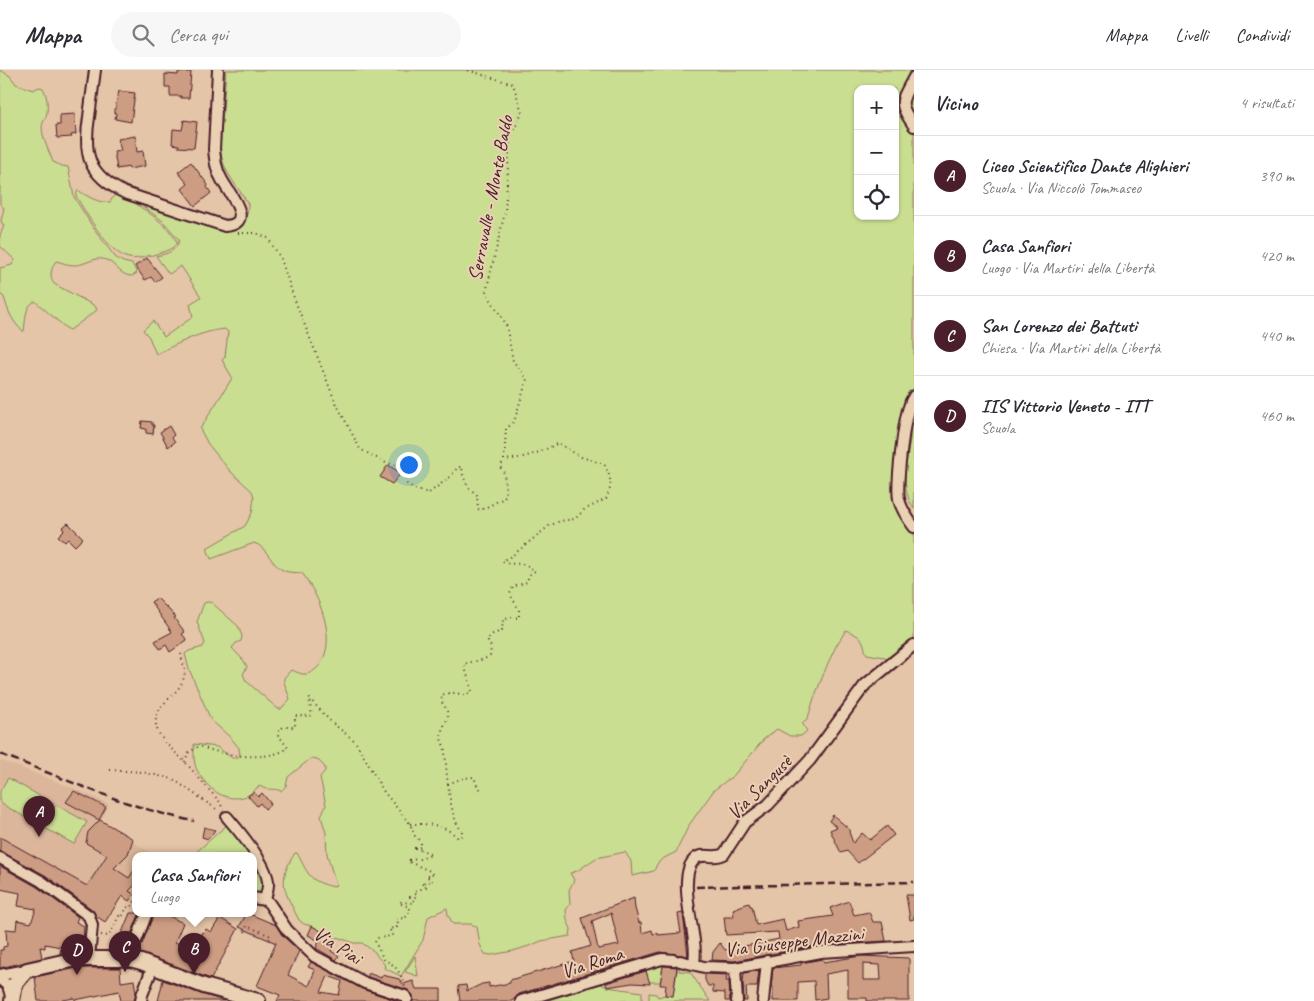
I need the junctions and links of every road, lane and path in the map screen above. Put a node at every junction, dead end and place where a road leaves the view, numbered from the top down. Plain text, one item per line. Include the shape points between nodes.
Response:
1 (95, 70) edge
2 (218, 70) edge
3 (467, 70) edge
4 (914, 77) edge
5 (914, 126) edge
6 (229, 226) junction
7 (914, 396) edge
8 (504, 460) junction
9 (914, 527) edge
10 (914, 645) edge
11 (181, 654) dead end
12 (185, 762) junction
13 (110, 770) dead end
14 (448, 784) junction
15 (482, 791) dead end
16 (227, 817) junction
17 (410, 824) junction
18 (253, 852) edge
19 (0, 858) edge
20 (257, 858) edge
21 (257, 899) edge
22 (264, 900) junction
23 (132, 905) edge
24 (145, 917) edge
25 (245, 932) dead end
26 (91, 933) junction
27 (136, 941) tunnel mouth
28 (268, 942) dead end
29 (914, 946) edge
30 (89, 958) junction
31 (767, 962) junction
32 (694, 964) junction
33 (153, 966) junction
34 (735, 968) junction
35 (26, 970) junction
36 (0, 975) edge
37 (0, 979) edge
38 (142, 998) edge
39 (406, 998) joint
40 (12, 1000) edge
41 (258, 1001) edge
42 (522, 1001) edge
43 (528, 1001) edge
44 (737, 1001) edge
45 (763, 1001) edge

1 - 6 street via 86,147 97,174 125,193
2 - 6 street via 214,149 222,180 240,214 238,220
3 - 8 path, Serravalle - Monte Baldo via 513,84 522,112 510,139 505,212 486,292 506,324 513,361 527,378 514,422 506,429
4 - 5 street via 901,103
6 - 8 path via 233,232 256,233 268,238 281,259 335,401 360,449 386,463 402,466 407,484 429,493 462,467 462,475 477,495 478,509 481,510 506,495 504,473 500,467
7 - 9 street via 908,408 904,433 899,500
8 - 14 path via 524,458 558,443 581,457 604,464 612,483 606,499 584,510 575,519 549,526 513,556 502,561 528,565 536,571 526,582 513,588 510,594 519,610 519,618 503,620 502,631 487,640 491,647 490,656 464,664 472,691 462,696 453,692 442,695 441,701 448,712 441,736
10 - 32 street, Via Sangusè via 865,685 810,760 772,800 745,822 724,854 700,856 692,862 687,891 695,944
11 - 12 path via 184,677 157,714 157,728 164,742
12 - 16 path via 220,802
12 - 17 path via 188,753 199,746 231,755 279,754 288,748 277,733 283,727 295,727 295,716 312,716 309,698 331,722 355,740 384,792
13 - 16 path via 142,772 173,779
14 - 15 path via 474,777
14 - 17 path via 463,834 457,837 440,826
16 - 18 street
17 - 39 path via 421,842 421,847 415,848 431,855 408,860 430,871 431,876 426,876 433,881 421,882 426,887 414,892 416,897 410,897 413,903 400,902 411,911 405,918 396,919 397,927 389,929 392,936 377,938 375,942 384,960 393,964 402,976
19 - 26 street via 41,881 84,912 91,920
20 - 22 street via 268,884
21 - 22 street
22 - 39 street, Via Piai via 287,930 314,956 372,986
23 - 26 path via 127,906 122,917 119,916 109,936
24 - 27 street
25 - 28 path via 247,926 271,936
26 - 30 street
29 - 31 street, Via Giuseppe Mazzini via 821,952
30 - 33 street via 128,958
30 - 35 street
31 - 34 street, Via Giuseppe Mazzini
31 - 45 street
32 - 34 street, Via Giuseppe Mazzini
32 - 43 street, Via Roma via 662,959
33 - 38 street
33 - 41 street via 204,986
34 - 44 street
35 - 36 street
35 - 40 street via 15,984
37 - 40 street via 8,986
42 - 43 street, Via Roma

